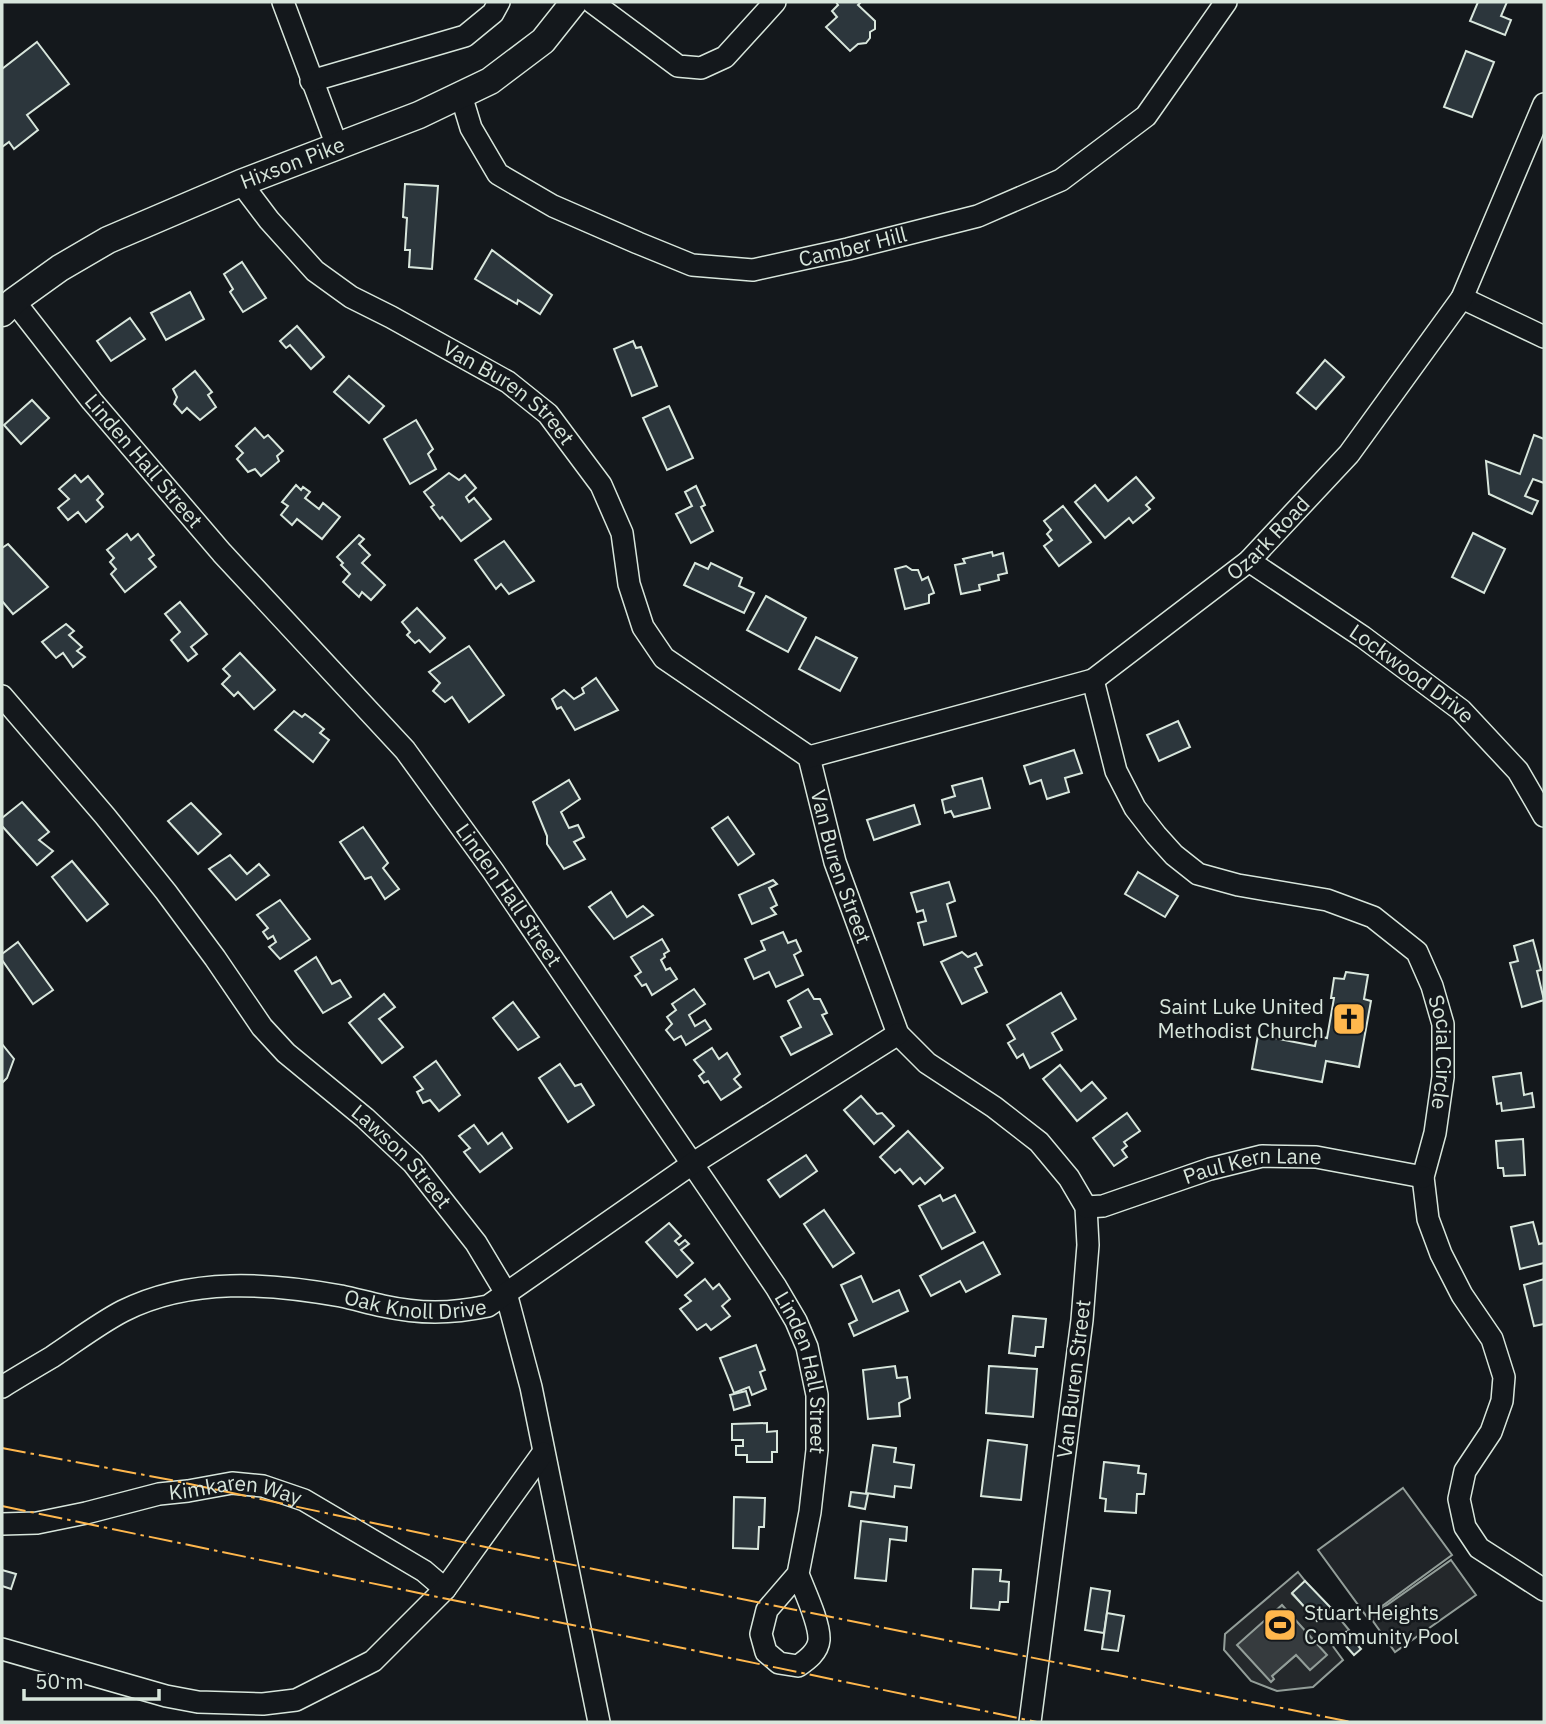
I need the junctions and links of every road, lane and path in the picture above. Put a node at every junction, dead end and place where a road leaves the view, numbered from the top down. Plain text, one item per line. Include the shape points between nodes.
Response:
1 (283, 2) edge
2 (499, 2) edge
3 (574, 2) edge
4 (592, 2) edge
5 (775, 2) edge
6 (1226, 2) edge
7 (312, 81) junction
8 (461, 94) junction
9 (1544, 104) edge
10 (337, 146) junction
11 (241, 183) junction
12 (1462, 298) junction
13 (8, 307) edge
14 (1544, 337) edge
15 (1249, 561) junction
16 (1093, 680) junction
17 (2, 696) edge
18 (809, 757) junction
19 (1544, 817) edge
20 (898, 1034) junction
21 (692, 1164) junction
22 (1423, 1177) junction
23 (1086, 1207) junction
24 (506, 1293) junction
25 (2, 1387) edge
26 (543, 1453) junction
27 (2, 1524) edge
28 (798, 1574) dead end
29 (446, 1589) junction
30 (1544, 1590) edge
31 (2, 1649) edge
32 (599, 1722) edge
33 (1030, 1722) edge

1 - 7 street
2 - 7 street via 493,13 465,36
3 - 8 main road, Hixson Pike via 542,41 490,81
4 - 5 street via 678,66 701,68 725,57
6 - 8 street, Camber Hill via 1146,116 1061,180 978,216 753,270 692,265 554,206 498,174 471,128
7 - 10 street
8 - 10 main road, Hixson Pike
9 - 12 street, Ozark Road
10 - 11 main road, Hixson Pike
11 - 13 main road, Hixson Pike via 108,240
11 - 18 street, Van Buren Street via 315,271 351,297 508,382 548,414 601,485 622,533 629,584 643,627 664,658
12 - 14 street
12 - 15 street, Ozark Road via 1349,454
13 - 21 street, Linden Hall Street via 222,553 405,750
15 - 16 street, Ozark Road
15 - 19 street, Lockwood Drive via 1461,710 1518,771
16 - 18 street, Ozark Road
16 - 22 street, Social Circle via 1116,771 1135,808 1174,855 1198,874 1326,900 1373,917 1417,952 1443,1024 1443,1077
17 - 24 street, Lawson Street via 166,892 262,1027 413,1163 476,1243
18 - 20 street, Van Buren Street via 835,862
20 - 21 street, Oak Knoll Drive
20 - 23 street, Van Buren Street via 927,1063 1039,1142
21 - 24 street, Oak Knoll Drive
21 - 28 street, Linden Hall Street via 776,1287 807,1347 817,1395 817,1450
22 - 23 street, Paul Kern Lane via 1316,1157 1262,1156 1103,1206
22 - 30 street, Social Circle via 1428,1219 1441,1254 1492,1339 1504,1377 1502,1401 1491,1432 1465,1471 1459,1499 1465,1527 1479,1548
23 - 33 street, Van Buren Street via 1082,1320
24 - 25 street, Oak Knoll Drive via 488,1306 421,1313 268,1286 197,1288 124,1310
24 - 26 street, Lawson Street
26 - 29 street
26 - 32 street, Lawson Street
27 - 29 street, Kimkaren Way via 37,1523 159,1494 232,1483 263,1486 304,1500 424,1571
29 - 31 street via 373,1661 296,1700 198,1702

